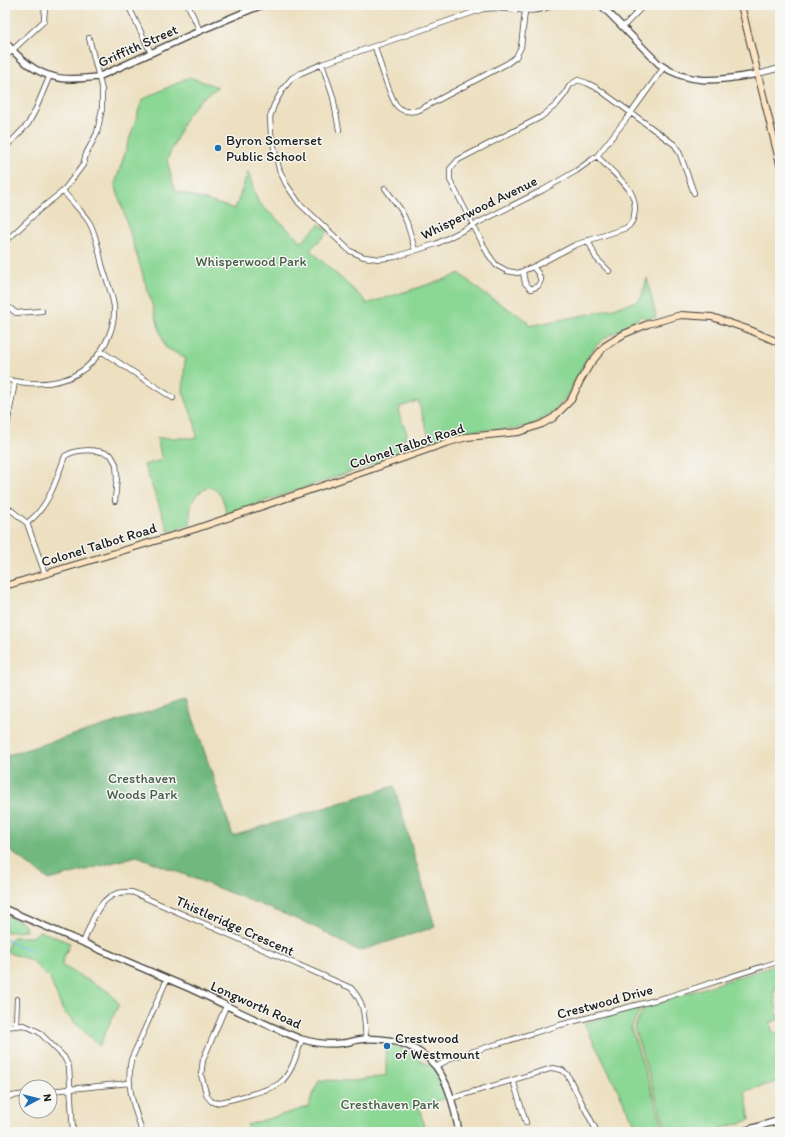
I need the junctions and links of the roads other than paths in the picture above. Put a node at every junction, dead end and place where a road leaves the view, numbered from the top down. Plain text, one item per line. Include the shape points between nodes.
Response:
1 (45, 5) edge
2 (128, 5) edge
3 (188, 5) edge
4 (263, 5) edge
5 (553, 5) edge
6 (602, 5) edge
7 (644, 5) edge
8 (742, 5) edge
9 (525, 11) junction
10 (623, 27) junction
11 (200, 31) junction
12 (89, 38) dead end
13 (5, 41) edge
14 (375, 46) junction
15 (12, 51) junction
16 (151, 53) junction
17 (5, 57) edge
18 (322, 64) junction
19 (664, 67) junction
20 (780, 68) edge
21 (758, 74) junction
22 (50, 75) junction
23 (98, 77) junction
24 (630, 113) junction
25 (339, 130) dead end
26 (5, 148) edge
27 (597, 156) junction
28 (780, 164) edge
29 (385, 188) dead end
30 (63, 191) junction
31 (694, 193) dead end
32 (474, 225) junction
33 (588, 240) junction
34 (5, 242) edge
35 (415, 250) junction
36 (533, 267) junction
37 (609, 271) dead end
38 (523, 272) junction
39 (5, 304) edge
40 (42, 311) dead end
41 (780, 343) edge
42 (101, 351) junction
43 (5, 379) edge
44 (15, 382) junction
45 (172, 398) dead end
46 (7, 425) dead end
47 (115, 501) dead end
48 (5, 507) edge
49 (27, 523) junction
50 (45, 574) junction
51 (5, 586) edge
52 (5, 909) edge
53 (83, 943) junction
54 (780, 961) edge
55 (167, 979) junction
56 (16, 999) dead end
57 (226, 1006) junction
58 (16, 1026) junction
59 (5, 1027) edge
60 (302, 1039) junction
61 (366, 1039) junction
62 (436, 1067) junction
63 (513, 1080) junction
64 (129, 1083) junction
65 (71, 1089) junction
66 (58, 1090) edge
67 (18, 1095) edge
68 (5, 1097) edge
69 (452, 1098) junction
70 (780, 1120) edge
71 (526, 1123) dead end
72 (73, 1132) edge
73 (142, 1132) edge
74 (459, 1132) edge
75 (597, 1132) edge
76 (740, 1132) edge

1 - 15 street via 44,21
2 - 16 street
3 - 11 street
4 - 11 street, Griffith Street
5 - 9 street, Whisperwood Avenue
6 - 10 street
7 - 10 street
8 - 21 main road
9 - 14 street, Whisperwood Avenue via 494,7 483,9
9 - 14 street via 521,47 516,57 419,110 409,112 398,107 392,98
10 - 19 street
11 - 16 street, Griffith Street
12 - 23 street
13 - 15 street, Griffith Street
14 - 18 street, Whisperwood Avenue
15 - 17 street
15 - 22 street, Griffith Street via 35,69
16 - 23 street, Griffith Street
18 - 25 street via 335,103
18 - 35 street, Whisperwood Avenue via 292,78 274,105 270,117 273,148 286,184 298,203 350,251 364,257 379,259
19 - 21 street via 685,78 705,80
19 - 24 street, Whisperwood Avenue
20 - 21 street
21 - 28 main road
22 - 23 street, Griffith Street via 55,78
22 - 26 street via 28,124
23 - 30 street via 102,90 102,109 97,133 83,165
24 - 27 street, Whisperwood Avenue
24 - 31 street via 674,145 680,154
24 - 32 street via 597,88 578,80 570,85 556,105 541,117 458,160 450,169 450,180
27 - 32 street, Whisperwood Avenue via 543,190
27 - 33 street via 630,191 634,202 634,216 631,225 626,228
29 - 35 street via 407,223
30 - 34 street
30 - 42 street via 89,222 114,307 109,337
32 - 35 street, Whisperwood Avenue via 436,244
32 - 38 street via 496,265 507,271
33 - 36 street
33 - 37 street via 596,258
36 - 38 street
36 - 38 street via 540,280 538,286 531,289 525,282
39 - 40 street via 16,313
41 - 50 main road, Colonel Talbot Road via 712,316 681,315 648,324 624,334 605,346 590,364 571,400 553,418 542,424 519,432 467,437 446,443 196,529
42 - 44 street via 90,365 71,378 43,384
42 - 45 street
43 - 44 street
44 - 46 street
47 - 49 street via 116,464 111,455 101,451 76,451 65,456 49,498 36,516
48 - 49 street
49 - 50 street
50 - 51 main road, Colonel Talbot Road
52 - 53 street, Longworth Road
53 - 55 street, Longworth Road
53 - 61 street, Thistleridge Crescent via 100,904 119,892 132,892 351,988 359,996 363,1007
54 - 62 street, Crestwood Drive via 667,997 560,1025 451,1058
55 - 57 street, Longworth Road
55 - 64 street via 131,1060
56 - 58 street
57 - 60 street, Longworth Road
57 - 60 street via 203,1060 201,1075 207,1096 215,1103 280,1083 290,1069
58 - 59 street
58 - 65 street via 24,1025 39,1032 64,1057 69,1067
60 - 61 street, Longworth Road via 330,1044
61 - 62 street, Longworth Road via 386,1039 403,1044 421,1053
62 - 69 street, Longworth Road via 446,1082
63 - 69 street
63 - 71 street
63 - 75 street via 553,1068 562,1070 567,1074
64 - 65 street
64 - 73 street
65 - 66 street
65 - 72 street
67 - 68 street
69 - 74 street, Longworth Road
70 - 76 street

